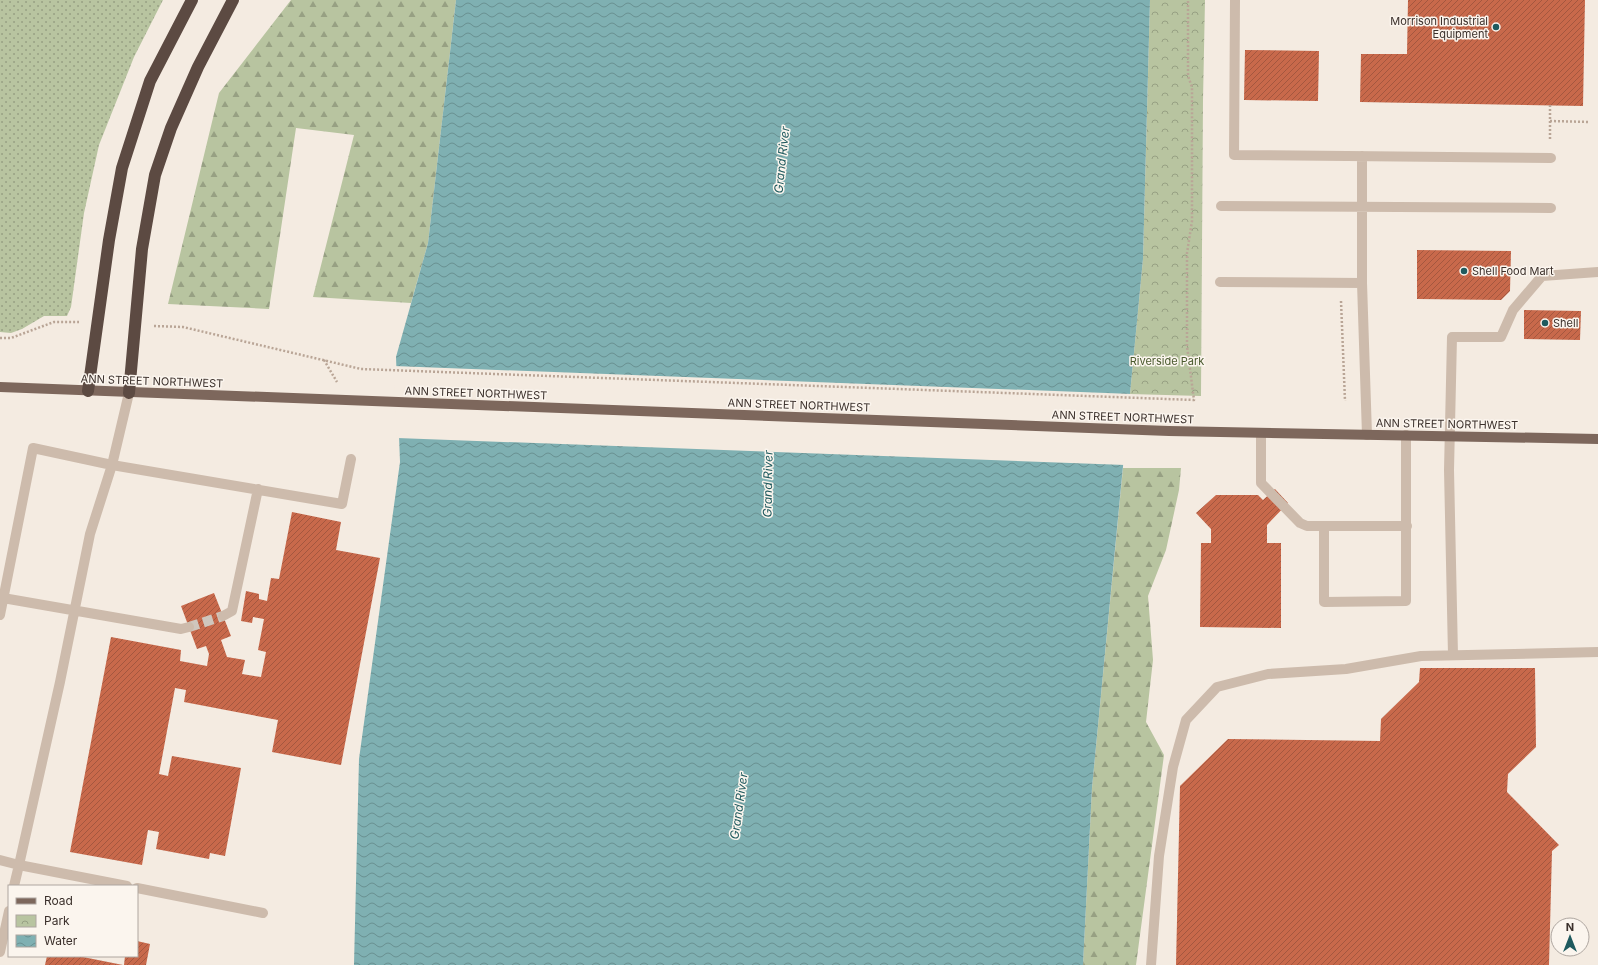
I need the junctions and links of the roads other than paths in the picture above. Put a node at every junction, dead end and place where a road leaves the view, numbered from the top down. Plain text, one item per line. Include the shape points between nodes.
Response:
1 (192, 0) edge
2 (233, 0) edge
3 (1235, 0) edge
4 (1362, 156) junction
5 (1551, 158) road end
6 (1221, 206) dead end
7 (1362, 207) junction
8 (1551, 208) dead end
9 (1598, 272) edge
10 (1220, 282) dead end
11 (1362, 283) junction
12 (0, 387) edge
13 (88, 391) junction
14 (129, 393) junction
15 (1261, 433) junction
16 (1367, 435) junction
17 (1406, 435) junction
18 (1450, 436) junction
19 (1598, 439) edge
20 (351, 459) dead end
21 (112, 465) junction
22 (258, 489) junction
23 (1324, 526) junction
24 (1407, 526) junction
25 (4, 598) junction
26 (73, 610) junction
27 (0, 615) edge
28 (223, 616) tunnel mouth
29 (189, 627) tunnel mouth
30 (1598, 652) edge
31 (1453, 655) junction
32 (0, 860) edge
33 (19, 864) junction
34 (14, 885) edge
35 (121, 885) edge
36 (138, 888) edge
37 (8, 913) edge
38 (263, 913) dead end
39 (3, 923) edge
40 (0, 952) edge
41 (1151, 965) edge

1 - 13 highway via 150,81 122,168
2 - 14 highway via 198,67 171,128 155,176 142,249
3 - 4 lane via 1234,155
4 - 5 lane
4 - 7 lane
6 - 7 lane
7 - 8 lane
7 - 11 lane
9 - 18 lane via 1542,276 1513,310 1501,337 1452,337
10 - 11 lane
11 - 16 lane
12 - 13 main road, ANN STREET NORTHWEST
13 - 14 main road, ANN STREET NORTHWEST
14 - 15 main road, ANN STREET NORTHWEST
14 - 21 lane
15 - 16 main road, ANN STREET NORTHWEST
15 - 23 lane via 1260,478 1263,487 1300,523 1307,526
16 - 17 main road, ANN STREET NORTHWEST
17 - 18 main road, ANN STREET NORTHWEST
17 - 24 lane
18 - 19 main road, ANN STREET NORTHWEST
18 - 31 lane
20 - 22 lane via 342,504
21 - 22 lane
21 - 25 lane via 33,448
21 - 26 lane via 90,534
22 - 28 lane via 232,611
23 - 24 lane
23 - 24 lane via 1324,602 1406,601
25 - 26 lane
25 - 27 lane
26 - 29 lane via 181,629
26 - 33 lane via 60,682
30 - 31 lane
31 - 41 lane via 1421,656 1346,669 1268,674 1217,687 1186,720 1173,767 1159,856
32 - 33 lane
33 - 34 lane
33 - 35 lane
36 - 38 lane
37 - 39 lane
39 - 40 lane

